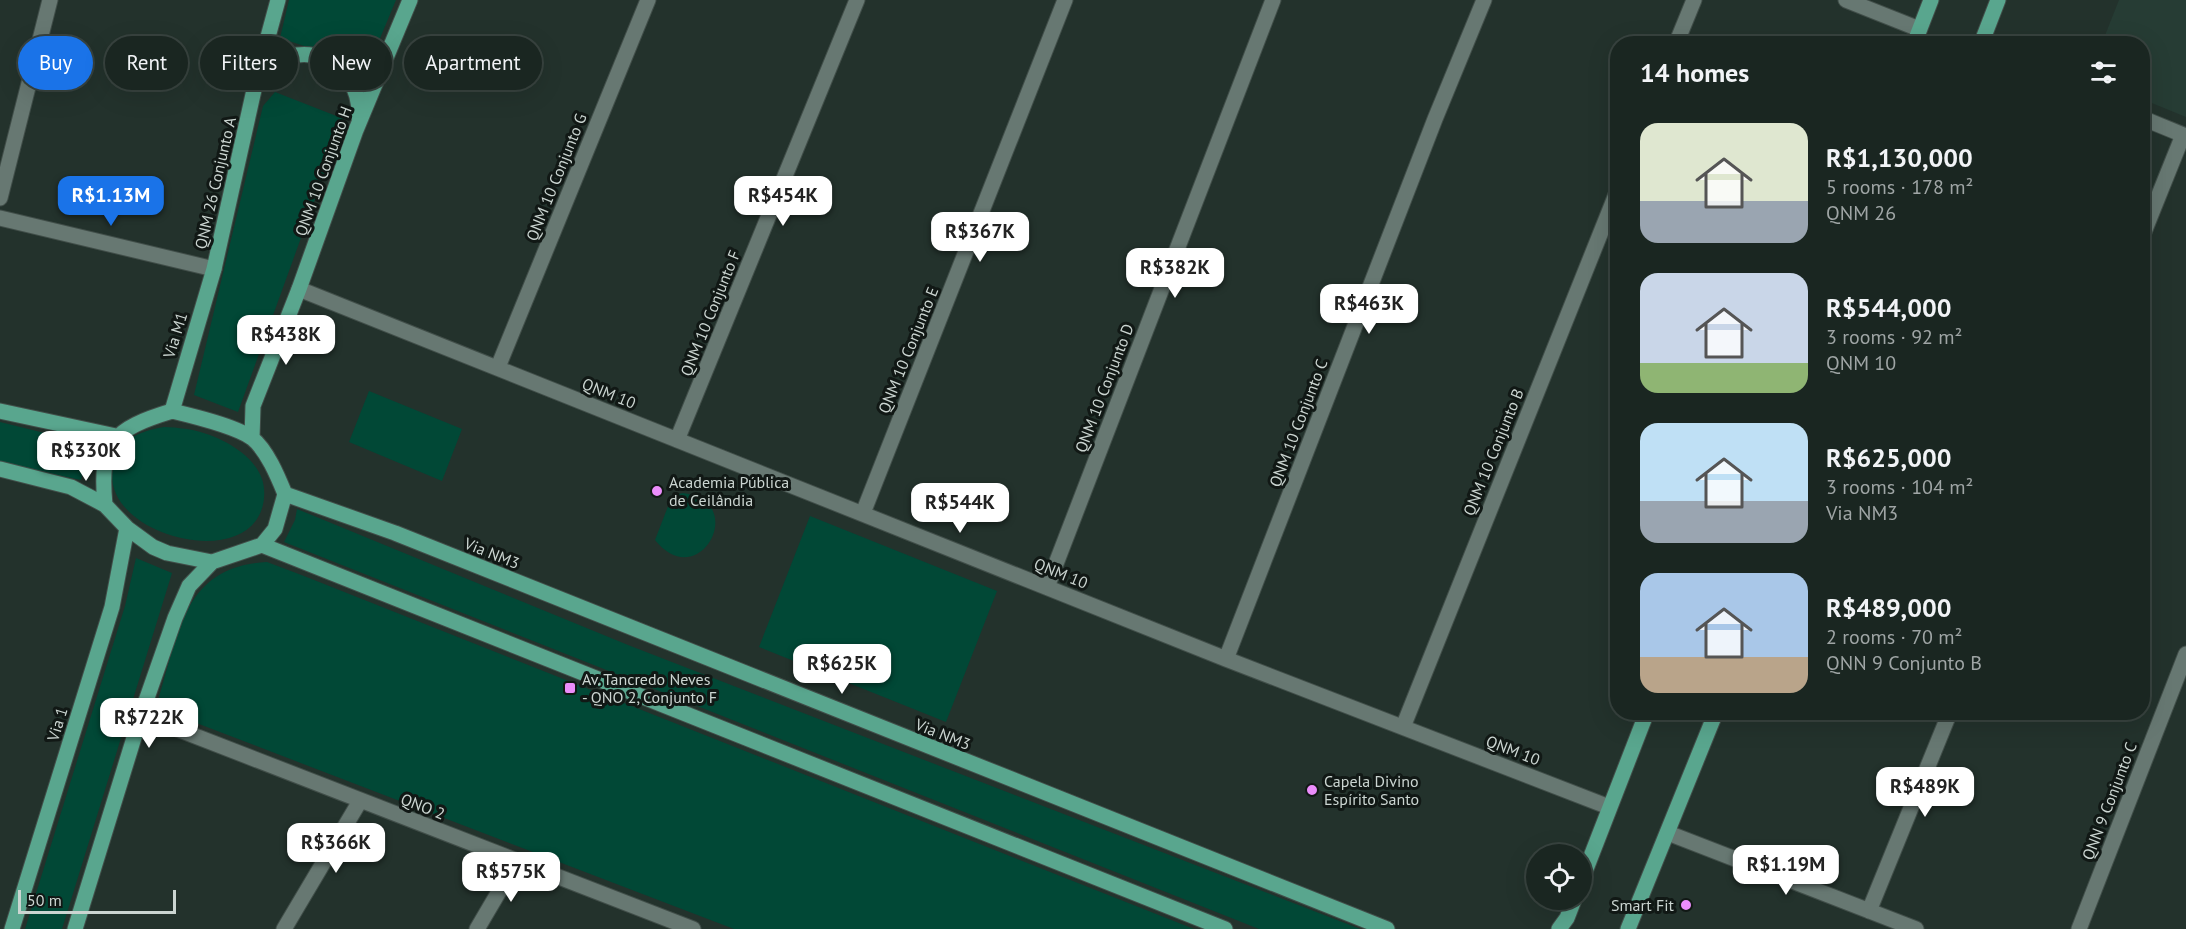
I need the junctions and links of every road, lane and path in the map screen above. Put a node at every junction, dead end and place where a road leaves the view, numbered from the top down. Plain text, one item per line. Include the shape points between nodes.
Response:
1 (50, 0) edge
2 (278, 0) edge
3 (410, 0) edge
4 (648, 0) edge
5 (858, 0) edge
6 (1065, 0) edge
7 (1273, 0) edge
8 (1484, 0) edge
9 (1694, 0) edge
10 (1846, 0) edge
11 (1931, 0) edge
12 (1998, 0) edge
13 (268, 36) edge
14 (1680, 36) edge
15 (1912, 36) edge
16 (1919, 36) edge
17 (1984, 36) edge
18 (298, 56) edge
19 (254, 90) edge
20 (2150, 121) edge
21 (356, 130) junction
22 (2185, 135) edge
23 (0, 198) edge
24 (1610, 210) edge
25 (0, 218) edge
26 (2150, 218) edge
27 (214, 269) junction
28 (299, 290) junction
29 (498, 367) junction
30 (0, 411) edge
31 (172, 411) junction
32 (116, 436) junction
33 (252, 438) junction
34 (677, 440) junction
35 (0, 469) edge
36 (285, 494) junction
37 (105, 505) junction
38 (863, 513) junction
39 (127, 528) junction
40 (262, 545) junction
41 (212, 562) junction
42 (1047, 587) junction
43 (2186, 654) edge
44 (1226, 659) junction
45 (141, 715) junction
46 (1644, 720) edge
47 (1713, 720) edge
48 (1947, 720) edge
49 (1403, 727) junction
50 (360, 801) junction
51 (1609, 807) junction
52 (1668, 833) junction
53 (1592, 853) edge
54 (517, 861) junction
55 (1571, 910) edge
56 (1869, 911) junction
57 (672, 926) edge
58 (12, 929) edge
59 (75, 929) edge
60 (284, 929) edge
61 (477, 929) edge
62 (693, 929) edge
63 (1226, 929) edge
64 (1387, 929) edge
65 (1559, 929) edge
66 (1628, 929) edge
67 (1916, 929) edge
68 (2079, 929) edge

1 - 23 street
2 - 13 main road, QNM 26 Conjunto A
3 - 21 main road, QNM 10 Conjunto H
4 - 29 street, QNM 10 Conjunto G
5 - 34 street, QNM 10 Conjunto F
6 - 38 street, QNM 10 Conjunto E
7 - 42 street, QNM 10 Conjunto D
8 - 44 street, QNM 10 Conjunto C
9 - 14 street
10 - 15 street
11 - 16 main road
12 - 17 main road
18 - 21 main road via 311,55 344,71 360,105
19 - 27 main road, QNM 26 Conjunto A
20 - 22 street
21 - 28 main road, QNM 10 Conjunto H
22 - 26 street
24 - 49 street, QNM 10 Conjunto B
25 - 27 street
27 - 31 main road, Via M1
28 - 29 street, QNM 10
28 - 33 main road via 253,406
29 - 34 street, QNM 10
30 - 32 main road
31 - 32 main road via 141,420
31 - 33 main road
32 - 37 main road via 105,460
33 - 36 main road
34 - 38 street, QNM 10
35 - 37 main road via 71,487
36 - 40 main road via 275,529
36 - 64 main road, Via NM3 via 395,533
37 - 39 main road
38 - 42 street, QNM 10
39 - 41 main road via 167,553
39 - 58 main road, Via 1 via 112,607
40 - 41 main road
40 - 63 main road
41 - 45 main road via 189,586
42 - 44 street, QNM 10
43 - 68 street, QNN 9 Conjunto C
44 - 49 street, QNM 10
45 - 50 street, QNO 2
45 - 59 main road
46 - 51 main road
47 - 52 main road
48 - 56 street
49 - 51 street, QNM 10
50 - 54 street, QNO 2
50 - 60 street
51 - 53 main road
52 - 56 street
52 - 66 main road
54 - 57 street, QNO 2
54 - 61 street
55 - 65 main road
56 - 67 street
57 - 62 street, QNO 2

